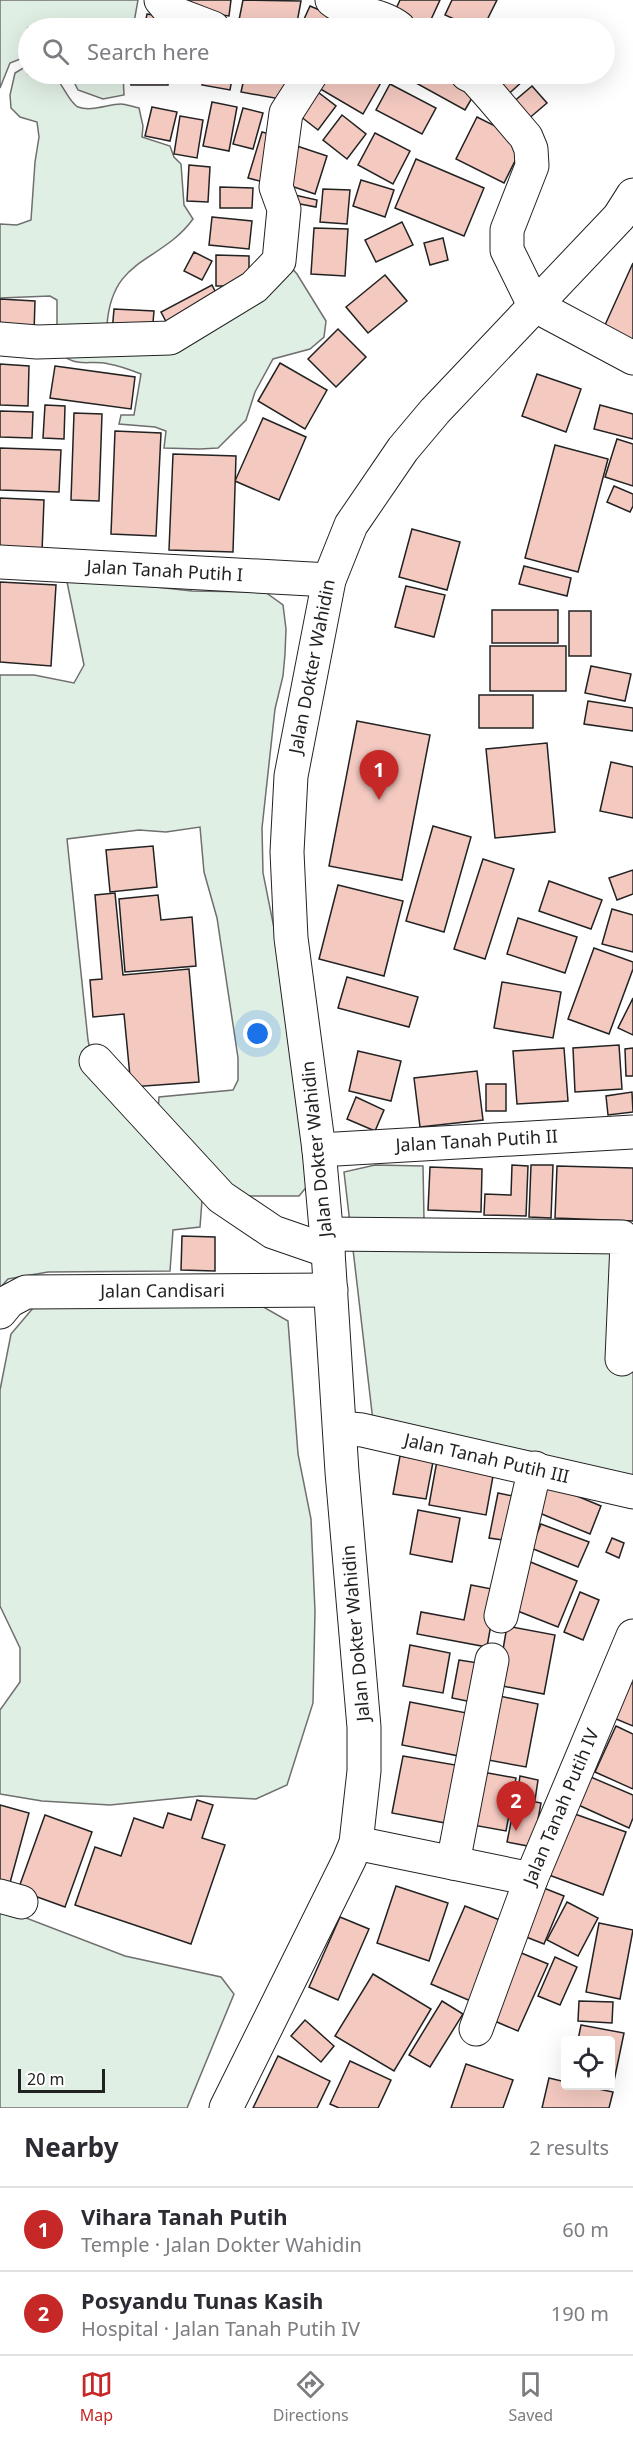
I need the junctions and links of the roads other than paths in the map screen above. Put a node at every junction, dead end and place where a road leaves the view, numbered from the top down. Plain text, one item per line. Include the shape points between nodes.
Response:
1 (161, 0) edge
2 (335, 12) edge
3 (187, 18) edge
4 (382, 18) edge
5 (305, 84) edge
6 (480, 84) edge
7 (628, 211) edge
8 (534, 305) junction
9 (0, 339) edge
10 (633, 358) edge
11 (0, 562) edge
12 (329, 580) junction
13 (96, 1060) dead end
14 (633, 1132) edge
15 (319, 1150) junction
16 (327, 1242) junction
17 (331, 1290) junction
18 (0, 1312) edge
19 (622, 1359) dead end
20 (340, 1428) junction
21 (535, 1468) junction
22 (633, 1492) edge
23 (501, 1616) dead end
24 (633, 1636) edge
25 (492, 1660) dead end
26 (356, 1843) junction
27 (453, 1863) junction
28 (531, 1879) junction
29 (476, 2029) dead end
30 (226, 2108) edge

1 - 3 main road via 171,12
2 - 4 main road
5 - 9 main road via 286,113 276,187 284,209 279,261 254,287 170,338 37,342
6 - 8 main road via 526,137 531,149 532,166 507,230 507,250
7 - 8 main road, Jalan Dokter Wahidin
8 - 10 main road
8 - 12 main road, Jalan Dokter Wahidin via 403,449 351,525
11 - 12 main road, Jalan Tanah Putih I
12 - 15 main road, Jalan Dokter Wahidin via 291,776 287,852 291,938
13 - 16 main road via 221,1197 273,1232
14 - 15 main road, Jalan Tanah Putih II
15 - 16 main road, Jalan Dokter Wahidin
16 - 17 main road, Jalan Dokter Wahidin
16 - 19 main road via 622,1238 627,1243
17 - 18 main road, Jalan Candisari via 26,1292 9,1301
17 - 20 main road, Jalan Dokter Wahidin
20 - 21 main road, Jalan Tanah Putih III
20 - 26 main road, Jalan Dokter Wahidin via 364,1727 364,1771
21 - 22 main road, Jalan Tanah Putih III
21 - 23 main road
24 - 28 main road, Jalan Tanah Putih IV
25 - 27 main road
26 - 27 main road, Jalan Tanah Putih IV
26 - 30 main road, Jalan Dokter Wahidin
27 - 28 main road, Jalan Tanah Putih IV
28 - 29 main road

